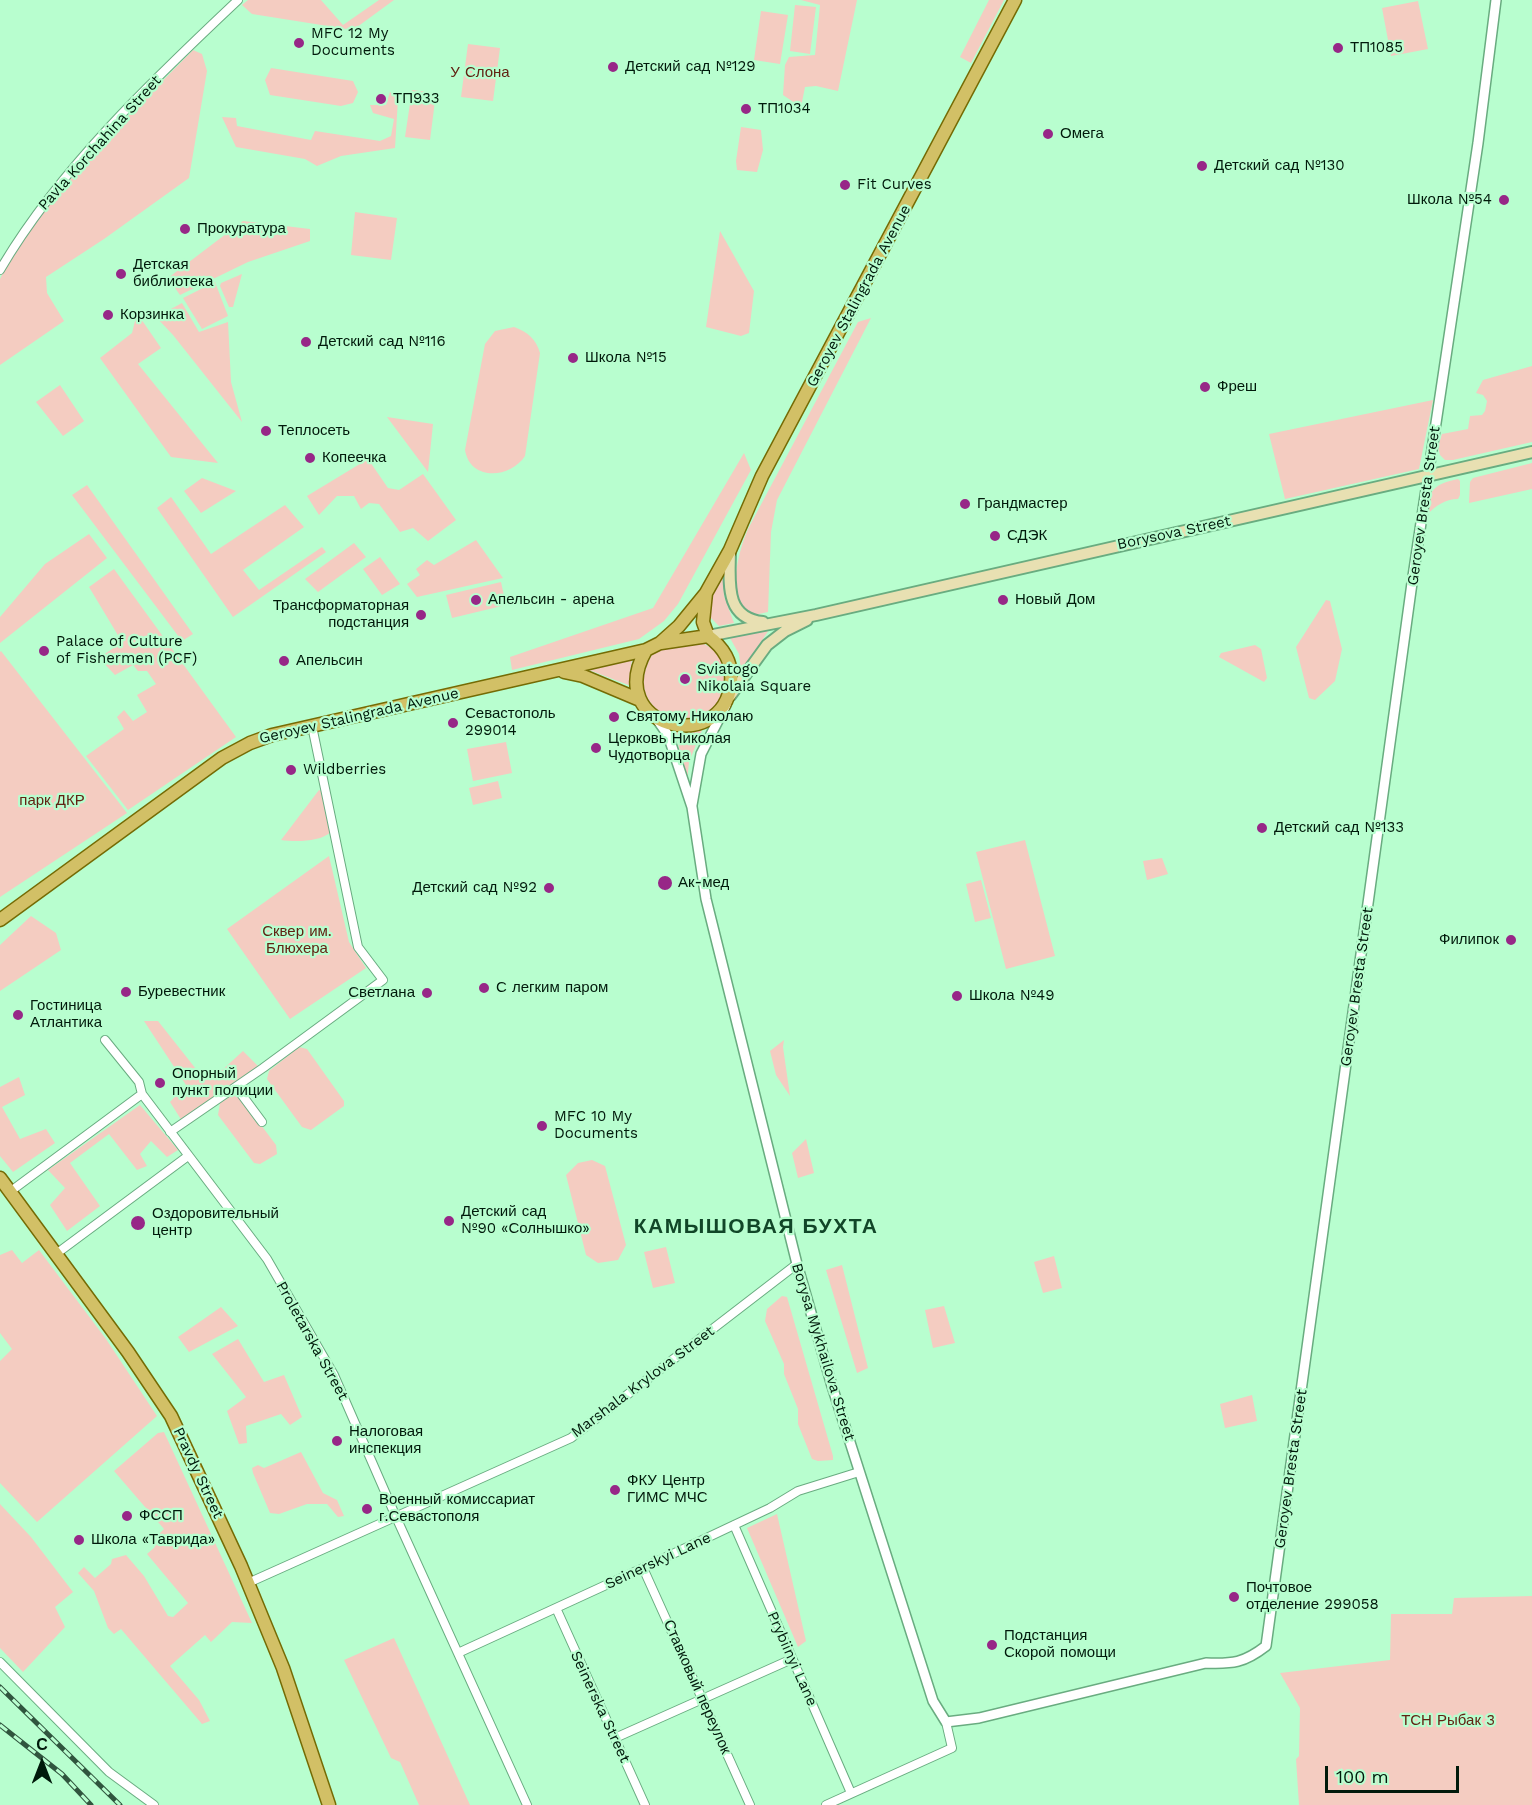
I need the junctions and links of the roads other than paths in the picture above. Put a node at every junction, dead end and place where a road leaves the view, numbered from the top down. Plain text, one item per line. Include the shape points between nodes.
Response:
1 (238, 0) edge
2 (1015, 0) edge
3 (1496, 0) edge
4 (4, 254) edge
5 (0, 270) edge
6 (1532, 452) edge
7 (1428, 476) junction
8 (730, 550) junction
9 (706, 593) junction
10 (816, 615) junction
11 (772, 623) junction
12 (708, 636) junction
13 (660, 643) junction
14 (646, 650) junction
15 (557, 671) junction
16 (730, 696) junction
17 (640, 700) junction
18 (655, 718) junction
19 (312, 726) junction
20 (692, 807) junction
21 (0, 920) edge
22 (105, 1040) dead end
23 (236, 1087) junction
24 (142, 1094) junction
25 (262, 1122) dead end
26 (170, 1132) junction
27 (188, 1156) junction
28 (0, 1178) edge
29 (11, 1191) junction
30 (56, 1254) junction
31 (797, 1264) junction
32 (859, 1472) junction
33 (396, 1518) junction
34 (734, 1525) junction
35 (644, 1568) junction
36 (248, 1583) junction
37 (556, 1608) junction
38 (458, 1653) junction
39 (792, 1659) junction
40 (0, 1662) edge
41 (702, 1700) junction
42 (945, 1722) junction
43 (615, 1738) junction
44 (851, 1793) junction
45 (154, 1805) edge
46 (328, 1805) edge
47 (527, 1805) edge
48 (645, 1805) edge
49 (750, 1805) edge
50 (826, 1805) edge

1 - 4 street, Pavla Korchahina Street via 125,111
2 - 8 main road, Geroyev Stalingrada Avenue via 762,477
3 - 7 street, Geroyev Bresta Street
4 - 5 street, Pavla Korchahina Street
6 - 7 main road, Borysova Street
7 - 10 main road, Borysova Street
7 - 42 street, Geroyev Bresta Street via 1266,1646 1251,1658 1225,1664 1206,1663 979,1718
8 - 9 main road, Geroyev Stalingrada Avenue
8 - 11 main road via 730,596 739,614 752,621
9 - 12 main road, Geroyev Stalingrada Avenue via 704,622
9 - 13 main road, Geroyev Stalingrada Avenue
10 - 11 main road, Borysova Street
10 - 16 main road, Borysova Street via 767,645
11 - 12 main road, Borysova Street
12 - 13 main road
12 - 16 main road via 721,645 729,660
13 - 14 main road, Geroyev Stalingrada Avenue
14 - 15 main road, Geroyev Stalingrada Avenue
14 - 17 main road via 638,664 636,684
15 - 17 main road, Geroyev Stalingrada Avenue via 583,676
15 - 19 main road, Geroyev Stalingrada Avenue
16 - 18 main road via 703,723 686,726
16 - 20 street, Borysa Mykhailova Street via 701,754
17 - 18 main road
18 - 20 street, Borysa Mykhailova Street via 668,735
19 - 21 main road, Geroyev Stalingrada Avenue via 272,735 222,758
19 - 23 street via 358,947 383,980
20 - 31 street, Borysa Mykhailova Street via 706,898
22 - 24 street, Proletarska Street via 138,1082
23 - 25 street
23 - 26 street
24 - 26 street, Proletarska Street
24 - 29 street
26 - 27 street, Proletarska Street
27 - 30 street
27 - 33 street, Proletarska Street via 267,1259 334,1375
28 - 29 main road, Pravdy Street
29 - 30 main road, Pravdy Street
30 - 36 main road, Pravdy Street via 171,1416
31 - 32 street, Borysa Mykhailova Street
31 - 33 street, Marshala Krylova Street via 571,1438
32 - 34 street, Seinerskyi Lane via 798,1491
32 - 42 street, Borysa Mykhailova Street via 933,1701
33 - 36 street, Marshala Krylova Street
33 - 38 street, Proletarska Street
34 - 35 street, Seinerskyi Lane
34 - 39 street, Prybiinyi Lane
35 - 37 street, Seinerskyi Lane
35 - 41 street, Ставковый переулок
36 - 46 main road, Pravdy Street via 283,1668
37 - 38 street, Seinerskyi Lane
37 - 43 street, Seinerska Street
38 - 47 street, Proletarska Street
39 - 41 street
39 - 44 street, Prybiinyi Lane
40 - 45 street via 109,1772
41 - 43 street
41 - 49 street, Ставковый переулок
42 - 44 street, Borysa Mykhailova Street via 952,1748
43 - 48 street, Seinerska Street
44 - 50 street

